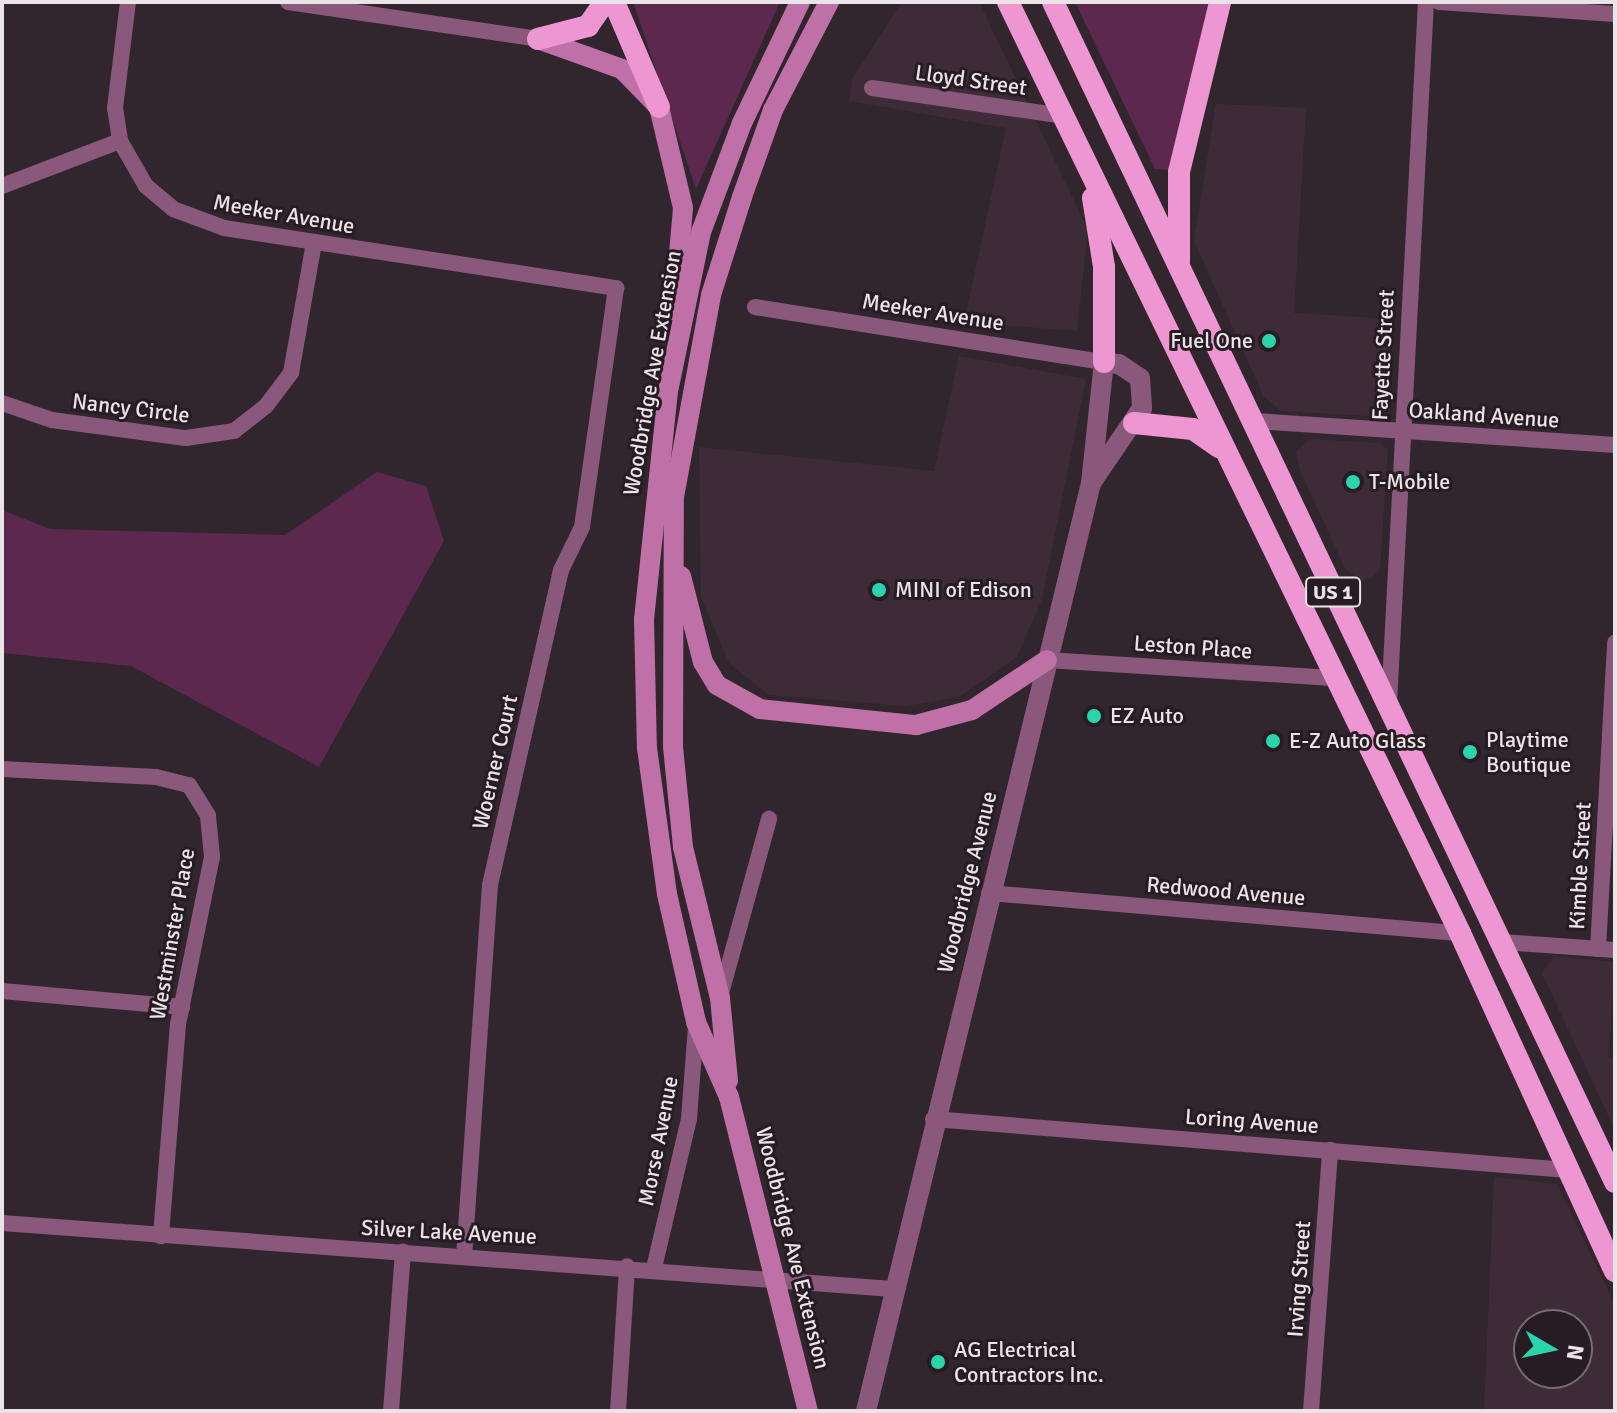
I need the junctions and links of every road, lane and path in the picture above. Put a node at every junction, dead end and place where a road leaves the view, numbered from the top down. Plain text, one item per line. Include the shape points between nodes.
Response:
1 (128, 2) edge
2 (292, 2) edge
3 (605, 2) edge
4 (614, 2) edge
5 (800, 2) edge
6 (829, 2) edge
7 (1008, 2) edge
8 (1053, 2) edge
9 (1220, 2) edge
10 (1426, 2) edge
11 (1439, 2) edge
12 (1615, 14) edge
13 (538, 39) junction
14 (872, 88) dead end
15 (659, 107) junction
16 (1063, 116) junction
17 (120, 141) junction
18 (1088, 170) junction
19 (2, 186) edge
20 (314, 242) junction
21 (1180, 274) junction
22 (616, 288) joint
23 (755, 307) dead end
24 (1104, 362) junction
25 (668, 391) junction
26 (2, 403) edge
27 (1255, 421) junction
28 (1134, 423) junction
29 (1401, 431) junction
30 (1615, 445) edge
31 (1224, 452) junction
32 (1091, 483) junction
33 (674, 497) junction
34 (1615, 642) edge
35 (1047, 660) junction
36 (1336, 678) junction
37 (1389, 710) junction
38 (2, 769) edge
39 (769, 819) dead end
40 (989, 893) junction
41 (1460, 933) junction
42 (1503, 942) junction
43 (1606, 950) edge
44 (2, 991) edge
45 (720, 998) junction
46 (182, 1007) junction
47 (696, 1022) junction
48 (729, 1097) junction
49 (933, 1119) junction
50 (1330, 1150) junction
51 (1567, 1170) junction
52 (1614, 1178) edge
53 (2, 1223) edge
54 (161, 1236) junction
55 (403, 1251) junction
56 (464, 1254) junction
57 (627, 1266) junction
58 (654, 1268) junction
59 (1615, 1271) edge
60 (777, 1278) junction
61 (893, 1289) junction
62 (391, 1411) edge
63 (618, 1411) edge
64 (808, 1411) edge
65 (866, 1411) edge
66 (1311, 1411) edge

1 - 17 street, Meeker Avenue via 115,108
2 - 13 street
3 - 13 highway via 588,26
4 - 15 highway
5 - 25 main road, Woodbridge Ave Extension via 742,123 701,232
6 - 33 main road, Woodbridge Ave Extension via 773,110 737,211 708,309
7 - 16 highway, US 1
8 - 21 highway, US 1
9 - 21 highway via 1179,172
10 - 29 street, Fayette Street
11 - 12 street
13 - 15 main road via 622,69
14 - 16 street, Lloyd Street
15 - 25 main road via 683,208
16 - 18 highway, US 1
17 - 19 street
17 - 20 street, Meeker Avenue via 146,186 173,209 224,228
18 - 24 highway via 1104,267
18 - 31 highway, US 1
20 - 22 street, Meeker Avenue
20 - 26 street, Nancy Circle via 291,373 266,406 234,431 186,438 52,420
21 - 27 highway, US 1
22 - 56 street, Woerner Court via 582,527 561,570 490,885
23 - 24 street, Meeker Avenue
24 - 28 street via 1140,378 1144,391
24 - 32 street, Woodbridge Avenue
25 - 47 main road, Woodbridge Ave Extension via 644,619 647,748 667,894
27 - 29 street, Oakland Avenue
27 - 37 highway, US 1
28 - 31 highway via 1193,429
28 - 32 street via 1113,442
29 - 30 street, Oakland Avenue
29 - 37 street, Fayette Street
31 - 36 highway, US 1
32 - 35 street, Woodbridge Avenue
33 - 35 main road via 691,626 703,662 734,698 760,709 916,725 972,710
33 - 45 main road, Woodbridge Ave Extension via 673,746 683,847
34 - 43 street, Kimble Street
35 - 36 street, Leston Place
35 - 40 street, Woodbridge Avenue
36 - 41 highway, US 1
37 - 42 highway, US 1
38 - 46 street, Westminster Place via 156,777 189,785 208,816 212,857
39 - 45 street
40 - 41 street, Redwood Avenue
40 - 49 street, Woodbridge Avenue
41 - 51 highway, US 1
42 - 43 street
42 - 52 highway, US 1
44 - 46 street
45 - 48 main road, Woodbridge Ave Extension
46 - 54 street, Westminster Place
47 - 48 main road, Woodbridge Ave Extension
47 - 58 street, Morse Avenue via 689,1119
48 - 60 main road, Woodbridge Ave Extension
49 - 50 street, Loring Avenue
49 - 61 street, Woodbridge Avenue
50 - 51 street, Loring Avenue
50 - 66 street, Irving Street
51 - 59 highway, US 1
53 - 54 street, Silver Lake Avenue
54 - 55 street, Silver Lake Avenue
55 - 56 street, Silver Lake Avenue
55 - 62 street
56 - 57 street, Silver Lake Avenue
57 - 58 street, Silver Lake Avenue
57 - 63 street
58 - 60 street, Silver Lake Avenue
60 - 61 street, Silver Lake Avenue
60 - 64 main road, Woodbridge Ave Extension
61 - 65 street, Woodbridge Avenue

